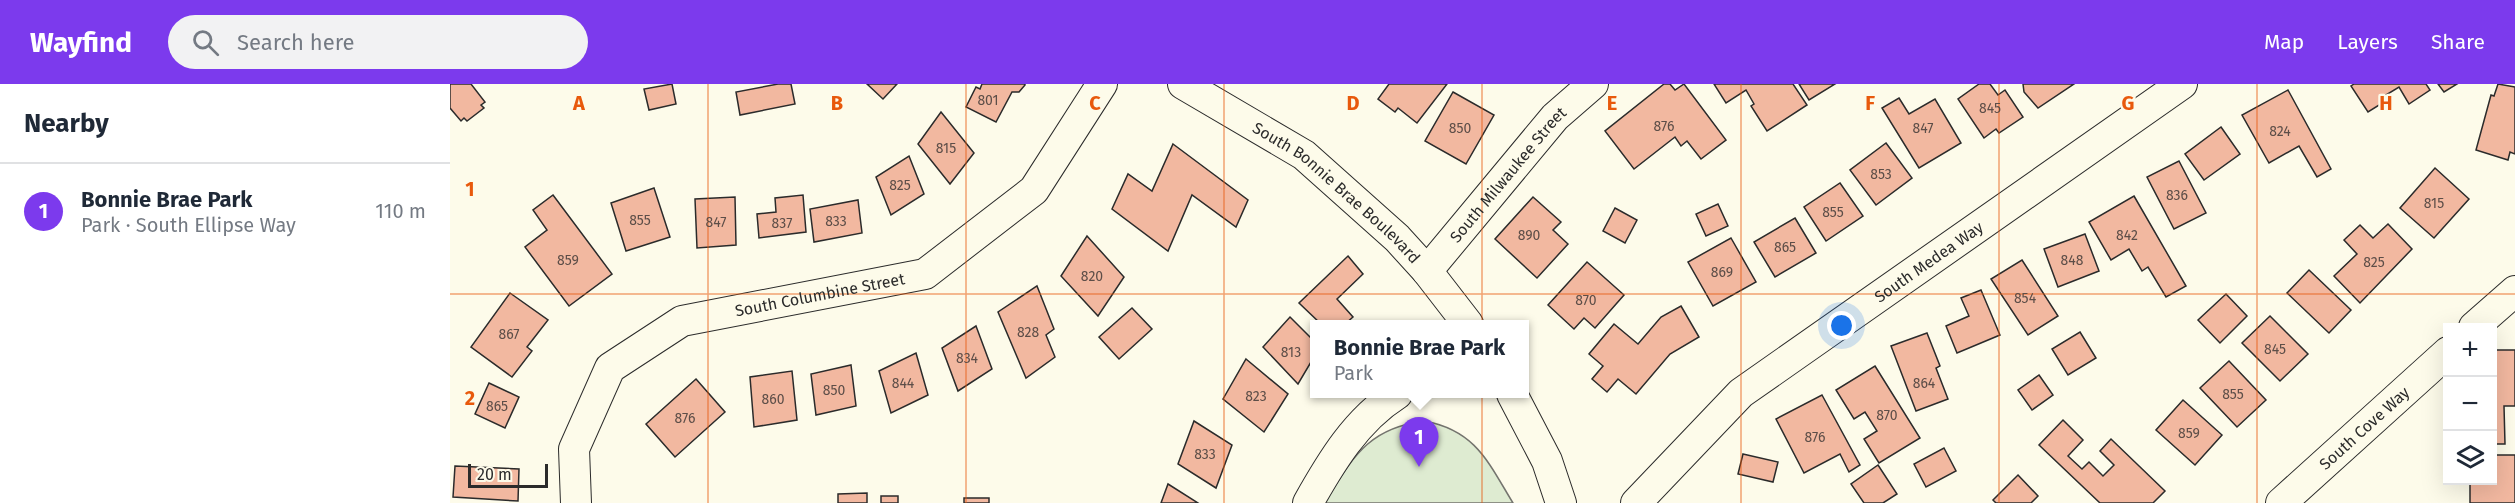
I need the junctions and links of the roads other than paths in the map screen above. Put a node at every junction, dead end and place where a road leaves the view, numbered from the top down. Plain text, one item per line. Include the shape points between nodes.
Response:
1 (1102, 84) edge
2 (1183, 84) edge
3 (1593, 84) edge
4 (2182, 84) edge
5 (1427, 271) junction
6 (2515, 291) edge
7 (1465, 320) edge
8 (2479, 323) edge
9 (2443, 357) edge
10 (1391, 398) edge
11 (1515, 398) edge
12 (576, 503) edge
13 (1308, 503) edge
14 (1561, 503) edge
15 (1636, 503) edge
16 (2281, 503) edge

1 - 12 street, South Columbine Street via 1034,190 925,274 682,321 610,368 573,450
2 - 5 street, South Bonnie Brae Boulevard via 1304,155 1397,238
3 - 5 street, South Milwaukee Street via 1555,117
4 - 15 street, South Medea Way via 1741,393
5 - 7 street, South Bonnie Brae Boulevard
6 - 8 street
9 - 16 street, South Cove Way
10 - 13 street via 1357,427
11 - 14 street via 1547,461

